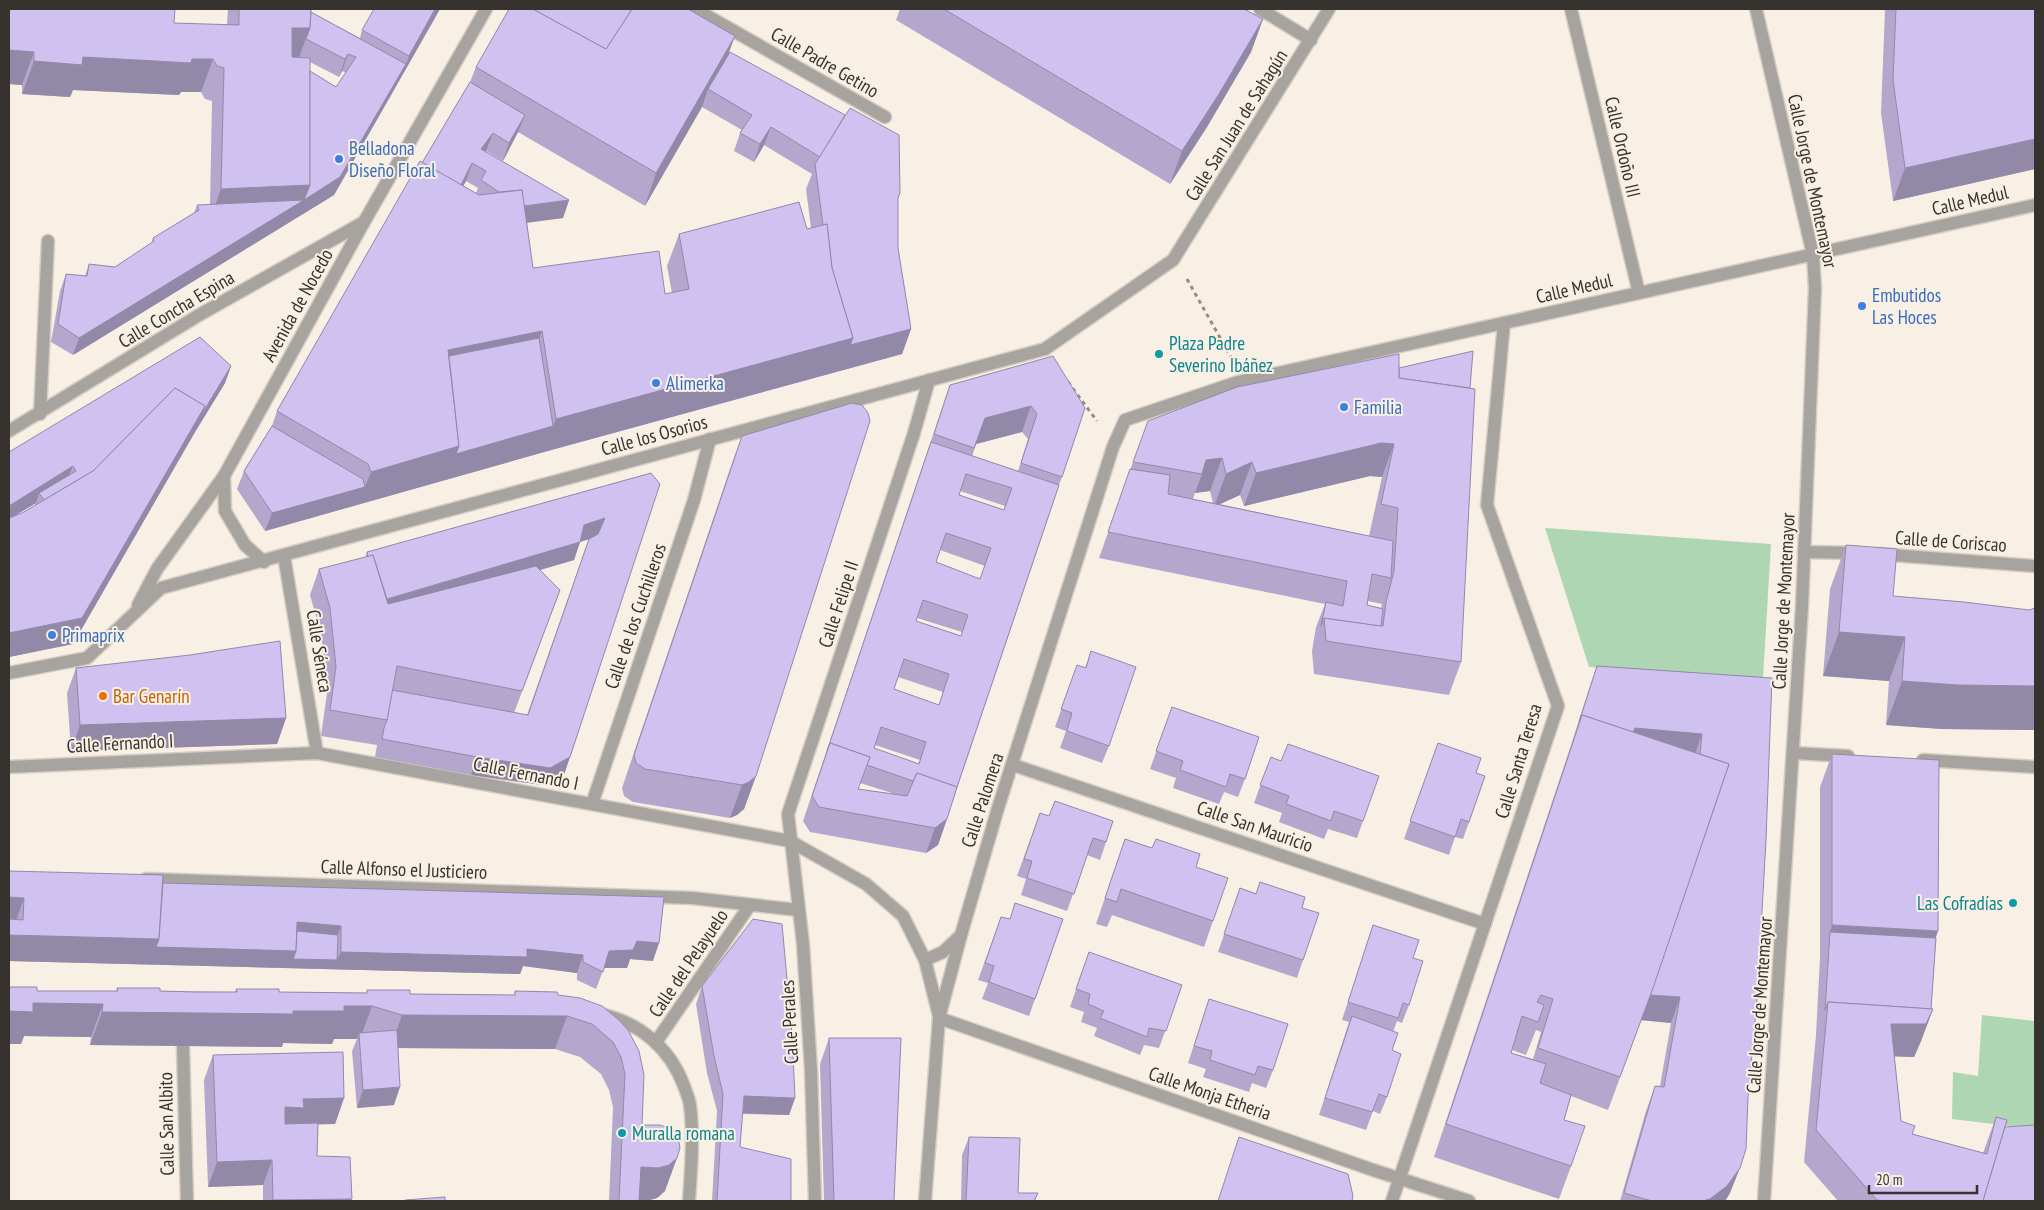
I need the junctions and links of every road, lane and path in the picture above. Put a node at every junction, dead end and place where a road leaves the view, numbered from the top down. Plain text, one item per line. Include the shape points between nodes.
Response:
1 (486, 9) edge
2 (695, 9) edge
3 (1260, 9) edge
4 (1329, 9) edge
5 (1571, 9) edge
6 (1756, 9) edge
7 (1311, 40) junction
8 (885, 117) dead end
9 (2035, 205) edge
10 (364, 222) junction
11 (48, 241) dead end
12 (1813, 255) junction
13 (1173, 260) junction
14 (1640, 293) junction
15 (1504, 324) junction
16 (1050, 346) junction
17 (929, 380) junction
18 (1238, 382) junction
19 (40, 414) junction
20 (1125, 420) joint
21 (9, 431) edge
22 (710, 439) junction
23 (1113, 447) junction
24 (224, 476) junction
25 (1804, 552) junction
26 (284, 556) junction
27 (264, 562) junction
28 (2035, 566) edge
29 (134, 614) junction
30 (9, 674) edge
31 (317, 753) junction
32 (1794, 753) junction
33 (1857, 757) edge
34 (1907, 760) edge
35 (1014, 765) junction
36 (9, 767) edge
37 (2035, 767) edge
38 (592, 804) junction
39 (790, 841) junction
40 (138, 878) edge
41 (750, 905) junction
42 (798, 910) junction
43 (1485, 924) junction
44 (960, 935) junction
45 (925, 960) junction
46 (590, 1011) edge
47 (939, 1018) junction
48 (656, 1042) junction
49 (183, 1046) edge
50 (1400, 1179) junction
51 (186, 1201) edge
52 (690, 1201) edge
53 (815, 1201) edge
54 (925, 1201) edge
55 (1392, 1201) edge
56 (1470, 1201) edge
57 (1764, 1201) edge

1 - 10 street, Avenida de Nocedo
2 - 8 street, Calle Padre Getino
3 - 7 street
4 - 7 street, Calle San Juan de Sahagún
5 - 14 street, Calle Ordoño III
6 - 12 street, Calle Jorge de Montemayor
7 - 13 street, Calle San Juan de Sahagún
9 - 12 street, Calle Medul
10 - 19 street, Calle Concha Espina via 199,315
10 - 24 street, Avenida de Nocedo
11 - 19 street
12 - 14 street, Calle Medul
12 - 25 street, Calle Jorge de Montemayor via 1815,288
13 - 16 street
13 - 18 path via 1231,358
14 - 15 street, Calle Medul
15 - 18 street, Calle Medul
15 - 43 street, Calle Santa Teresa via 1487,505 1558,706
16 - 17 street, Calle los Osorios
16 - 23 path
17 - 22 street, Calle los Osorios
17 - 39 street, Calle Felipe II via 788,814
18 - 20 street, Calle Medul
19 - 21 street, Calle Concha Espina
20 - 23 street, Calle Palomera
22 - 26 street, Calle los Osorios
22 - 38 street, Calle de los Cuchilleros via 694,500
23 - 35 street, Calle Palomera
24 - 27 street via 224,511 245,545
24 - 29 street, Avenida de Nocedo via 156,569
25 - 28 street, Calle de Coriscao via 1839,551
25 - 32 street, Calle Jorge de Montemayor
26 - 27 street, Calle los Osorios
26 - 31 street, Calle Séneca
27 - 29 street, Calle los Osorios via 162,588
29 - 30 street, Calle los Osorios via 86,658
31 - 36 street, Calle Fernando I
31 - 38 street, Calle Fernando I
32 - 33 street
32 - 57 street, Calle Jorge de Montemayor
34 - 37 street
35 - 43 street, Calle San Mauricio
35 - 44 street, Calle Palomera
38 - 39 street, Calle Fernando I
39 - 42 street, Calle Perales
39 - 45 street, Calle Fernando I via 866,884 903,916
40 - 41 street, Calle Alfonso el Justiciero via 692,898
41 - 42 street, Calle Alfonso el Justiciero
41 - 48 street, Calle del Pelayuelo
42 - 53 street, Calle Perales via 811,1070
43 - 50 street, Calle Santa Teresa
44 - 45 street via 943,952
44 - 47 street, Calle Palomera
45 - 47 street, Calle Fernando I
46 - 48 street via 618,1018
47 - 50 street, Calle Monja Etheria
47 - 54 street, Calle Palomera
48 - 52 street via 679,1072 690,1102
49 - 51 street, Calle San Albito
50 - 55 street, Calle Santa Teresa
50 - 56 street, Calle Monja Etheria

